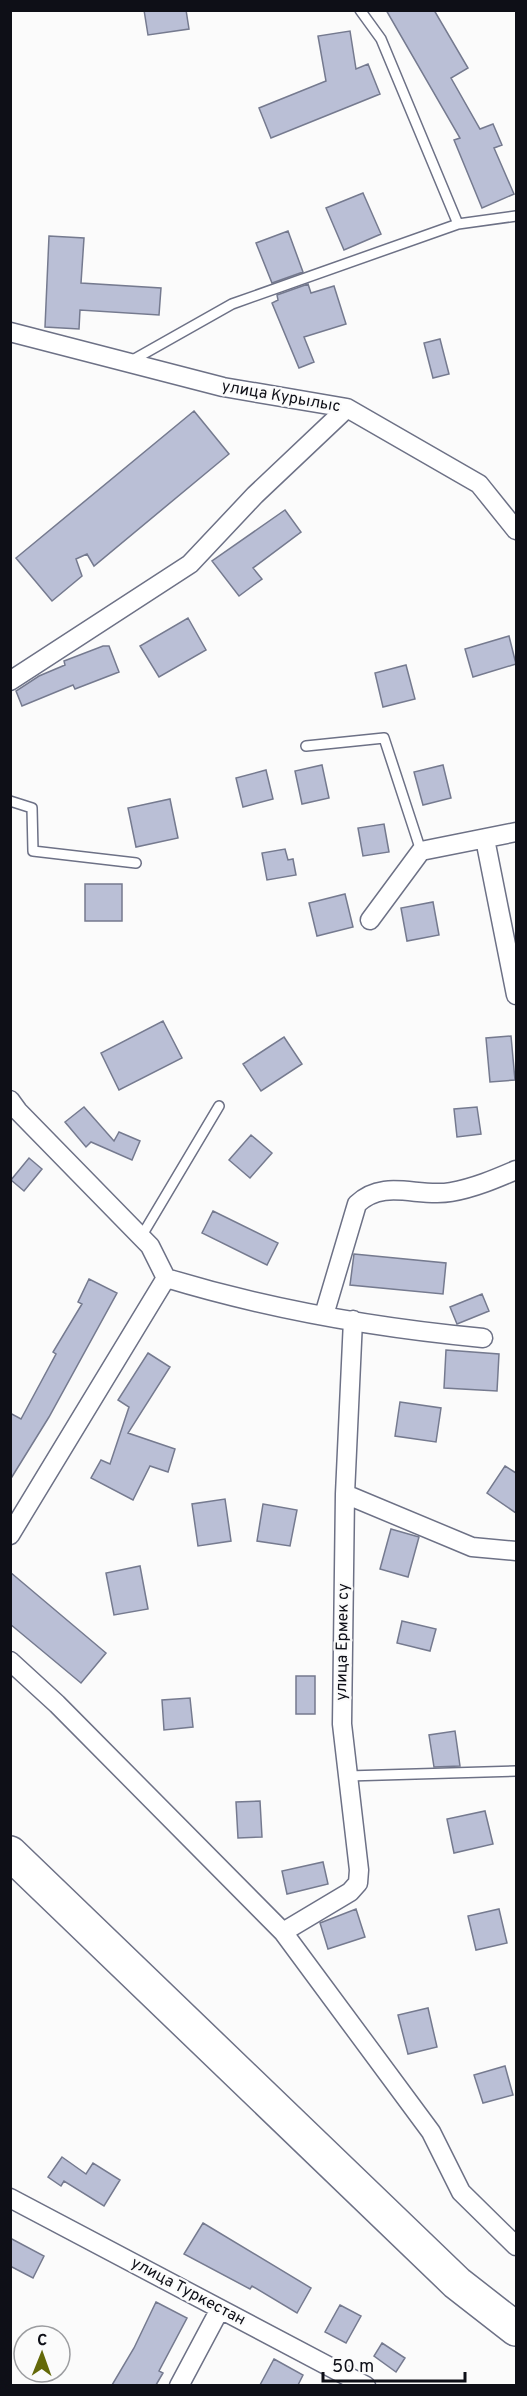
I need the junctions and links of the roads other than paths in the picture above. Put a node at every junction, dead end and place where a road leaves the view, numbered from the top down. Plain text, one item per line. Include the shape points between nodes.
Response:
1 (360, 10) edge
2 (516, 216) edge
3 (458, 224) junction
4 (10, 332) edge
5 (129, 362) junction
6 (347, 408) junction
7 (516, 530) edge
8 (10, 681) edge
9 (306, 746) dead end
10 (10, 801) edge
11 (516, 832) edge
12 (484, 839) junction
13 (421, 851) junction
14 (136, 863) dead end
15 (370, 920) dead end
16 (516, 995) edge
17 (10, 1100) edge
18 (219, 1106) dead end
19 (516, 1170) edge
20 (141, 1237) junction
21 (166, 1278) junction
22 (324, 1315) junction
23 (353, 1320) junction
24 (483, 1338) dead end
25 (345, 1494) junction
26 (10, 1535) edge
27 (516, 1551) edge
28 (10, 1662) edge
29 (516, 1772) edge
30 (348, 1776) junction
31 (10, 1853) edge
32 (283, 1932) junction
33 (10, 2198) edge
34 (516, 2246) edge
35 (220, 2309) junction
36 (516, 2329) edge
37 (179, 2385) edge
38 (366, 2385) edge

1 - 3 lane via 381,39
2 - 3 lane
3 - 5 lane via 232,304
4 - 5 street, улица Курылыс
5 - 6 street, улица Курылыс via 223,387
6 - 7 street, улица Курылыс via 479,484
6 - 8 street via 255,495 190,564
9 - 13 lane via 384,738
10 - 14 lane via 32,807 33,852
11 - 12 street
12 - 13 street
12 - 16 street
13 - 15 street
17 - 20 street
18 - 20 lane
19 - 22 street via 480,1186 448,1193 384,1190 368,1194 357,1204
20 - 21 street
21 - 22 street via 229,1297
21 - 26 street
22 - 23 street
23 - 24 street
23 - 25 street, улица Ермек су
25 - 27 street via 472,1547
25 - 30 street, улица Ермек су via 342,1724
28 - 32 street via 57,1704
29 - 30 lane
30 - 32 street, улица Ермек су via 358,1883 350,1892
31 - 36 highway via 457,2283
32 - 34 street via 430,2132 461,2192
33 - 35 street, улица Туркестан
35 - 37 street
35 - 38 street, улица Туркестан

